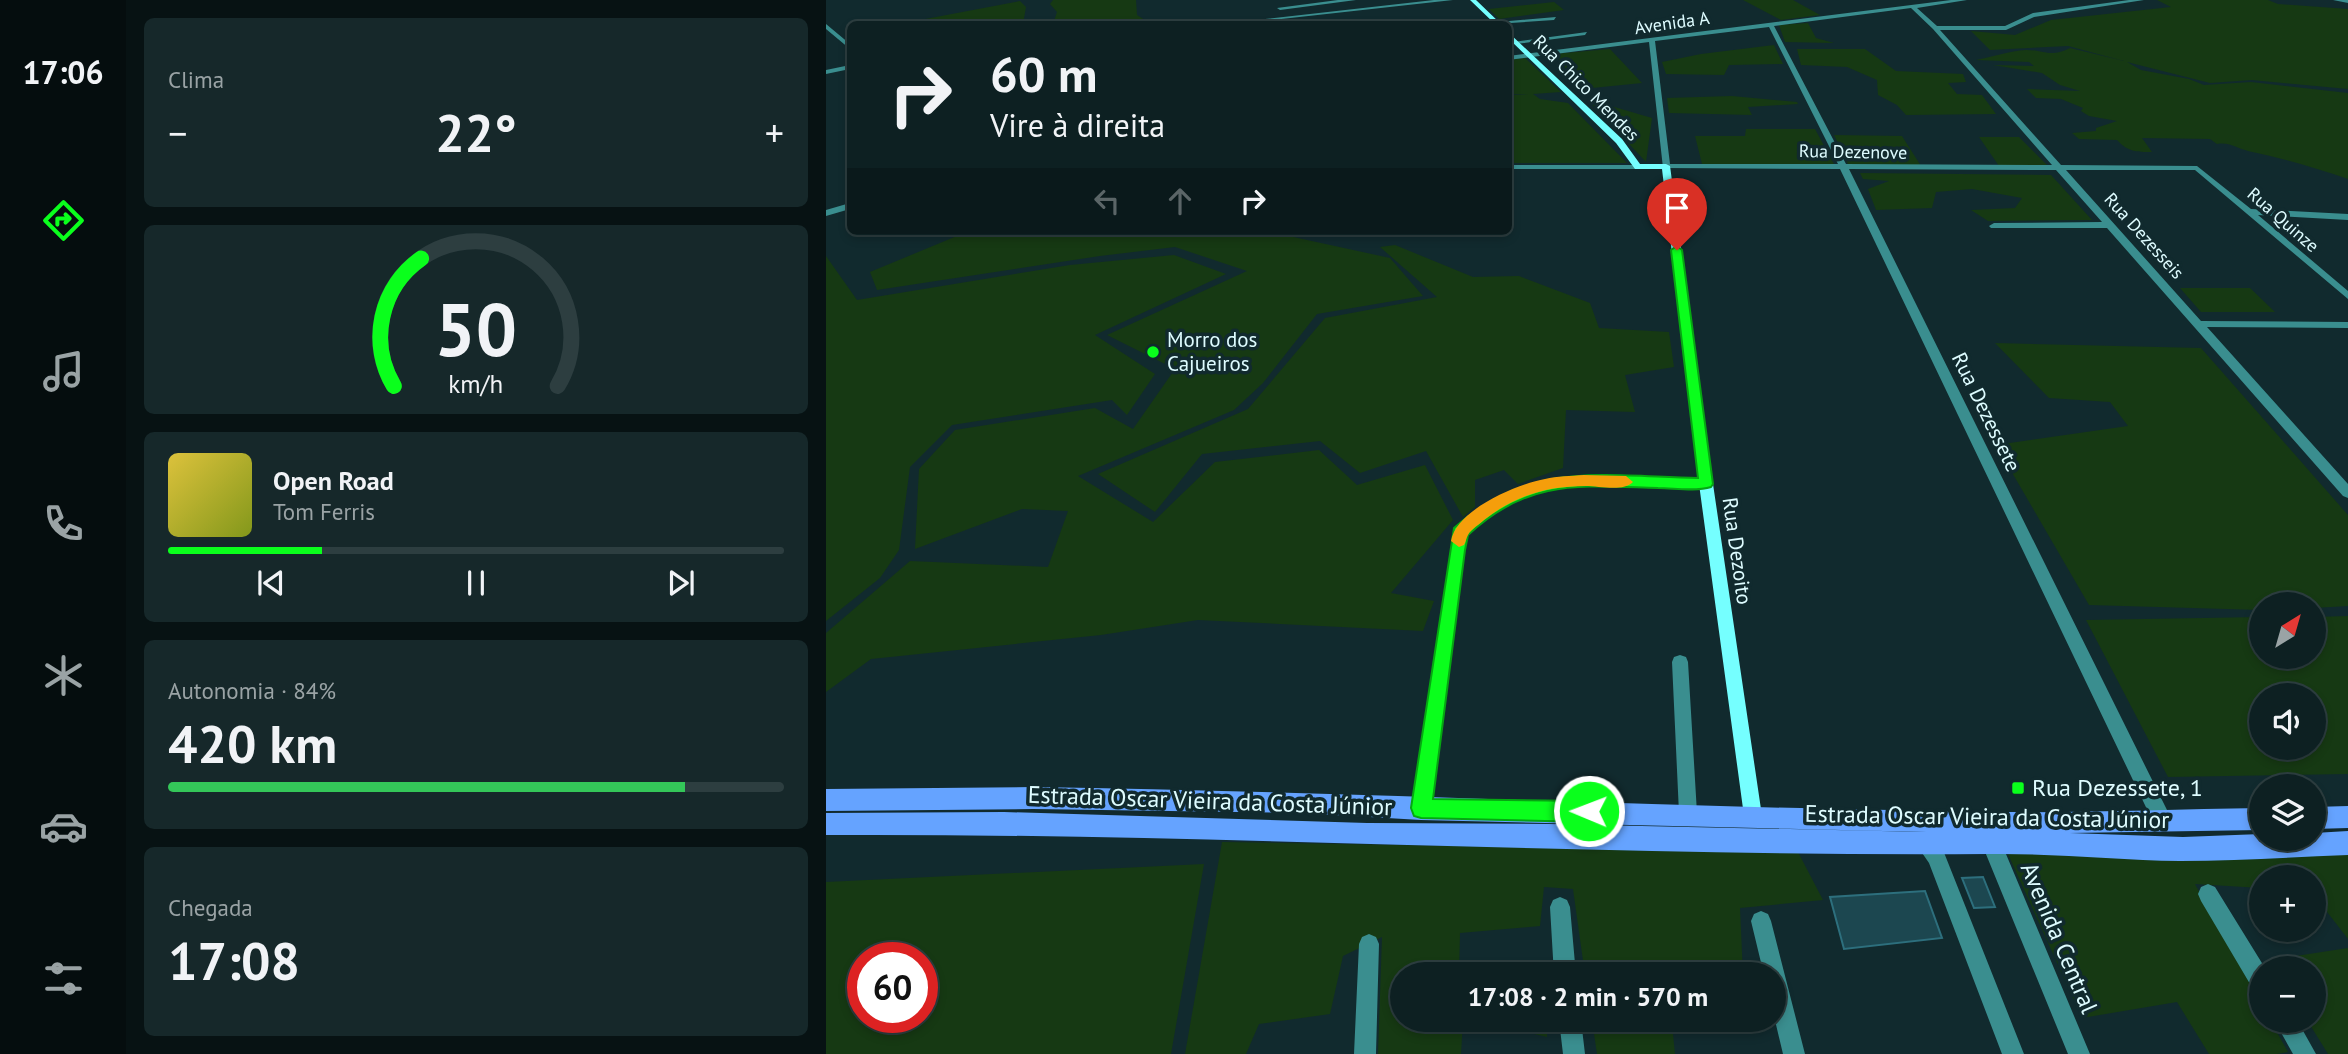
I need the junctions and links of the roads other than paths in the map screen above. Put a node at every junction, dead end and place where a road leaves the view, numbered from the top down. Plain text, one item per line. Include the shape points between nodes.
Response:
1 (1277, 0) edge
2 (1353, 0) edge
3 (1442, 0) edge
4 (1450, 0) edge
5 (1474, 0) edge
6 (1964, 0) edge
7 (2141, 0) edge
8 (2336, 0) edge
9 (2348, 1) edge
10 (1912, 6) junction
11 (1280, 8) junction
12 (1286, 18) junction
13 (1554, 18) dead end
14 (1254, 21) edge
15 (1495, 21) edge
16 (1512, 22) edge
17 (1770, 23) junction
18 (826, 26) edge
19 (1935, 28) junction
20 (1585, 33) dead end
21 (1512, 38) edge
22 (1652, 40) junction
23 (1516, 42) junction
24 (847, 44) edge
25 (1530, 55) junction
26 (1512, 57) edge
27 (847, 68) edge
28 (826, 72) edge
29 (1666, 166) junction
30 (1512, 167) edge
31 (1638, 167) junction
32 (1844, 168) junction
33 (2197, 168) joint
34 (2059, 169) junction
35 (847, 207) edge
36 (2250, 212) junction
37 (826, 213) edge
38 (2348, 217) edge
39 (2111, 225) junction
40 (1994, 226) dead end
41 (2348, 282) edge
42 (2333, 283) junction
43 (2348, 296) edge
44 (2199, 324) junction
45 (2348, 325) edge
46 (1706, 484) junction
47 (2348, 493) edge
48 (1680, 662) dead end
49 (826, 800) edge
50 (1421, 808) junction
51 (1688, 813) junction
52 (1753, 816) junction
53 (2348, 817) edge
54 (2326, 818) edge
55 (2249, 819) edge
56 (2162, 820) junction
57 (826, 824) edge
58 (1991, 842) junction
59 (2348, 843) edge
60 (1926, 844) junction
61 (2208, 894) dead end
62 (1560, 907) dead end
63 (1761, 921) dead end
64 (1369, 944) dead end
65 (2249, 961) edge
66 (1564, 962) edge
67 (1571, 1032) edge
68 (2293, 1033) edge
69 (1365, 1054) edge
70 (1574, 1054) edge
71 (1794, 1054) edge
72 (2013, 1054) edge
73 (2079, 1054) edge
74 (2305, 1054) edge

1 - 11 street
2 - 11 street
3 - 4 street
3 - 12 street
5 - 15 main road
6 - 10 street, Avenida A
7 - 19 street via 2033,15 2006,28
8 - 9 street
10 - 17 street, Avenida A
10 - 19 street, Rua Dezesseis
11 - 12 street
12 - 14 street
13 - 16 street
17 - 22 street, Avenida A
17 - 32 street, Rua Dezessete
18 - 24 street
19 - 34 street, Rua Dezesseis
20 - 23 street
21 - 23 main road, Rua Chico Mendes
22 - 25 street, Avenida A
22 - 29 street
23 - 25 main road, Rua Chico Mendes
25 - 26 street, Avenida A
25 - 31 main road, Rua Chico Mendes via 1619,141
27 - 28 street
29 - 31 main road, Rua Dezenove
29 - 32 street, Rua Dezenove
29 - 46 main road, Rua Dezoito
30 - 31 street, Rua Dezenove
32 - 34 street, Rua Dezenove
32 - 56 street, Rua Dezessete
33 - 34 street, Rua Dezenove
33 - 36 street, Rua Quinze
34 - 39 street, Rua Dezesseis
35 - 37 street
36 - 38 street
36 - 42 street, Rua Quinze
39 - 40 street
39 - 44 street, Rua Dezesseis
41 - 42 street
42 - 43 street, Rua Quinze
44 - 45 street
44 - 47 street, Rua Dezesseis
46 - 50 street via 1545,484 1496,503 1460,533
46 - 52 main road, Rua Dezoito
48 - 51 street
49 - 50 main road, Estrada Oscar Vieira da Costa Júnior via 1046,798
50 - 51 main road, Estrada Oscar Vieira da Costa Júnior
51 - 52 main road, Estrada Oscar Vieira da Costa Júnior
52 - 56 main road, Estrada Oscar Vieira da Costa Júnior via 1992,822
53 - 54 main road
55 - 56 main road, Estrada Oscar Vieira da Costa Júnior
57 - 60 main road, Estrada Oscar Vieira da Costa Júnior via 1004,823
58 - 59 main road, Estrada Oscar Vieira da Costa Júnior via 2183,849
58 - 60 main road, Estrada Oscar Vieira da Costa Júnior
58 - 73 street, Avenida Central
60 - 72 street via 1936,857
61 - 65 street
62 - 66 street
63 - 71 street
64 - 69 street
67 - 70 street
68 - 74 street

